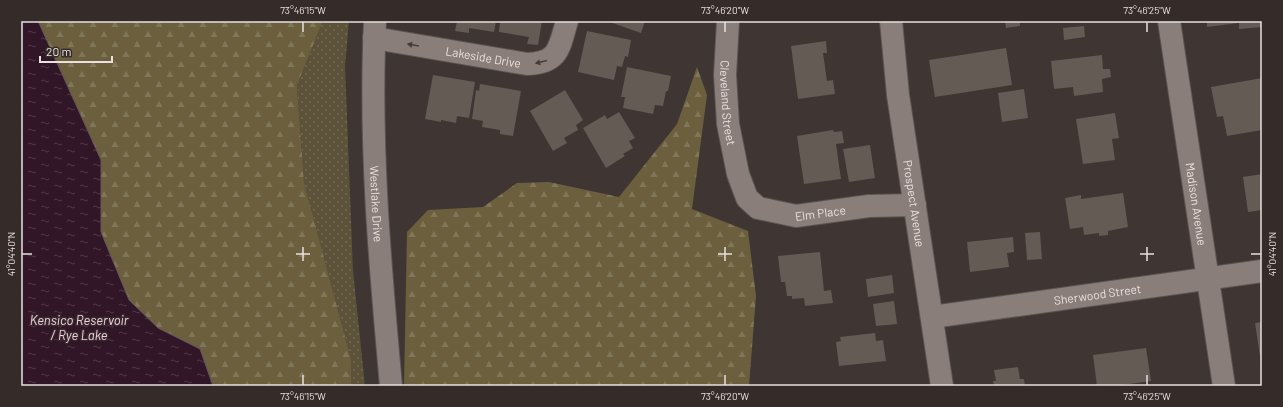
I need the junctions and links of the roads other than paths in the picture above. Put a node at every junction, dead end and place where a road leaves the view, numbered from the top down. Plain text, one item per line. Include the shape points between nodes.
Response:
1 (567, 21) edge
2 (728, 21) edge
3 (891, 21) edge
4 (1169, 21) edge
5 (375, 30) edge
6 (741, 183) joint
7 (915, 205) junction
8 (1262, 271) edge
9 (1208, 279) junction
10 (932, 317) junction
11 (391, 386) edge
12 (942, 386) edge
13 (1224, 386) edge

1 -> 5 street, Lakeside Drive via 560,45 552,58 541,64 526,64
2 - 6 street, Cleveland Street via 725,75 728,124
3 - 7 street, Prospect Avenue via 898,95
4 - 9 street, Madison Avenue
5 - 11 street, Westlake Drive via 375,192
6 - 7 street, Elm Place via 747,198 758,208 796,216 869,206
7 - 10 street, Prospect Avenue
8 - 9 street, Sherwood Street
9 - 10 street, Sherwood Street
9 - 13 street, Madison Avenue
10 - 12 street, Prospect Avenue

